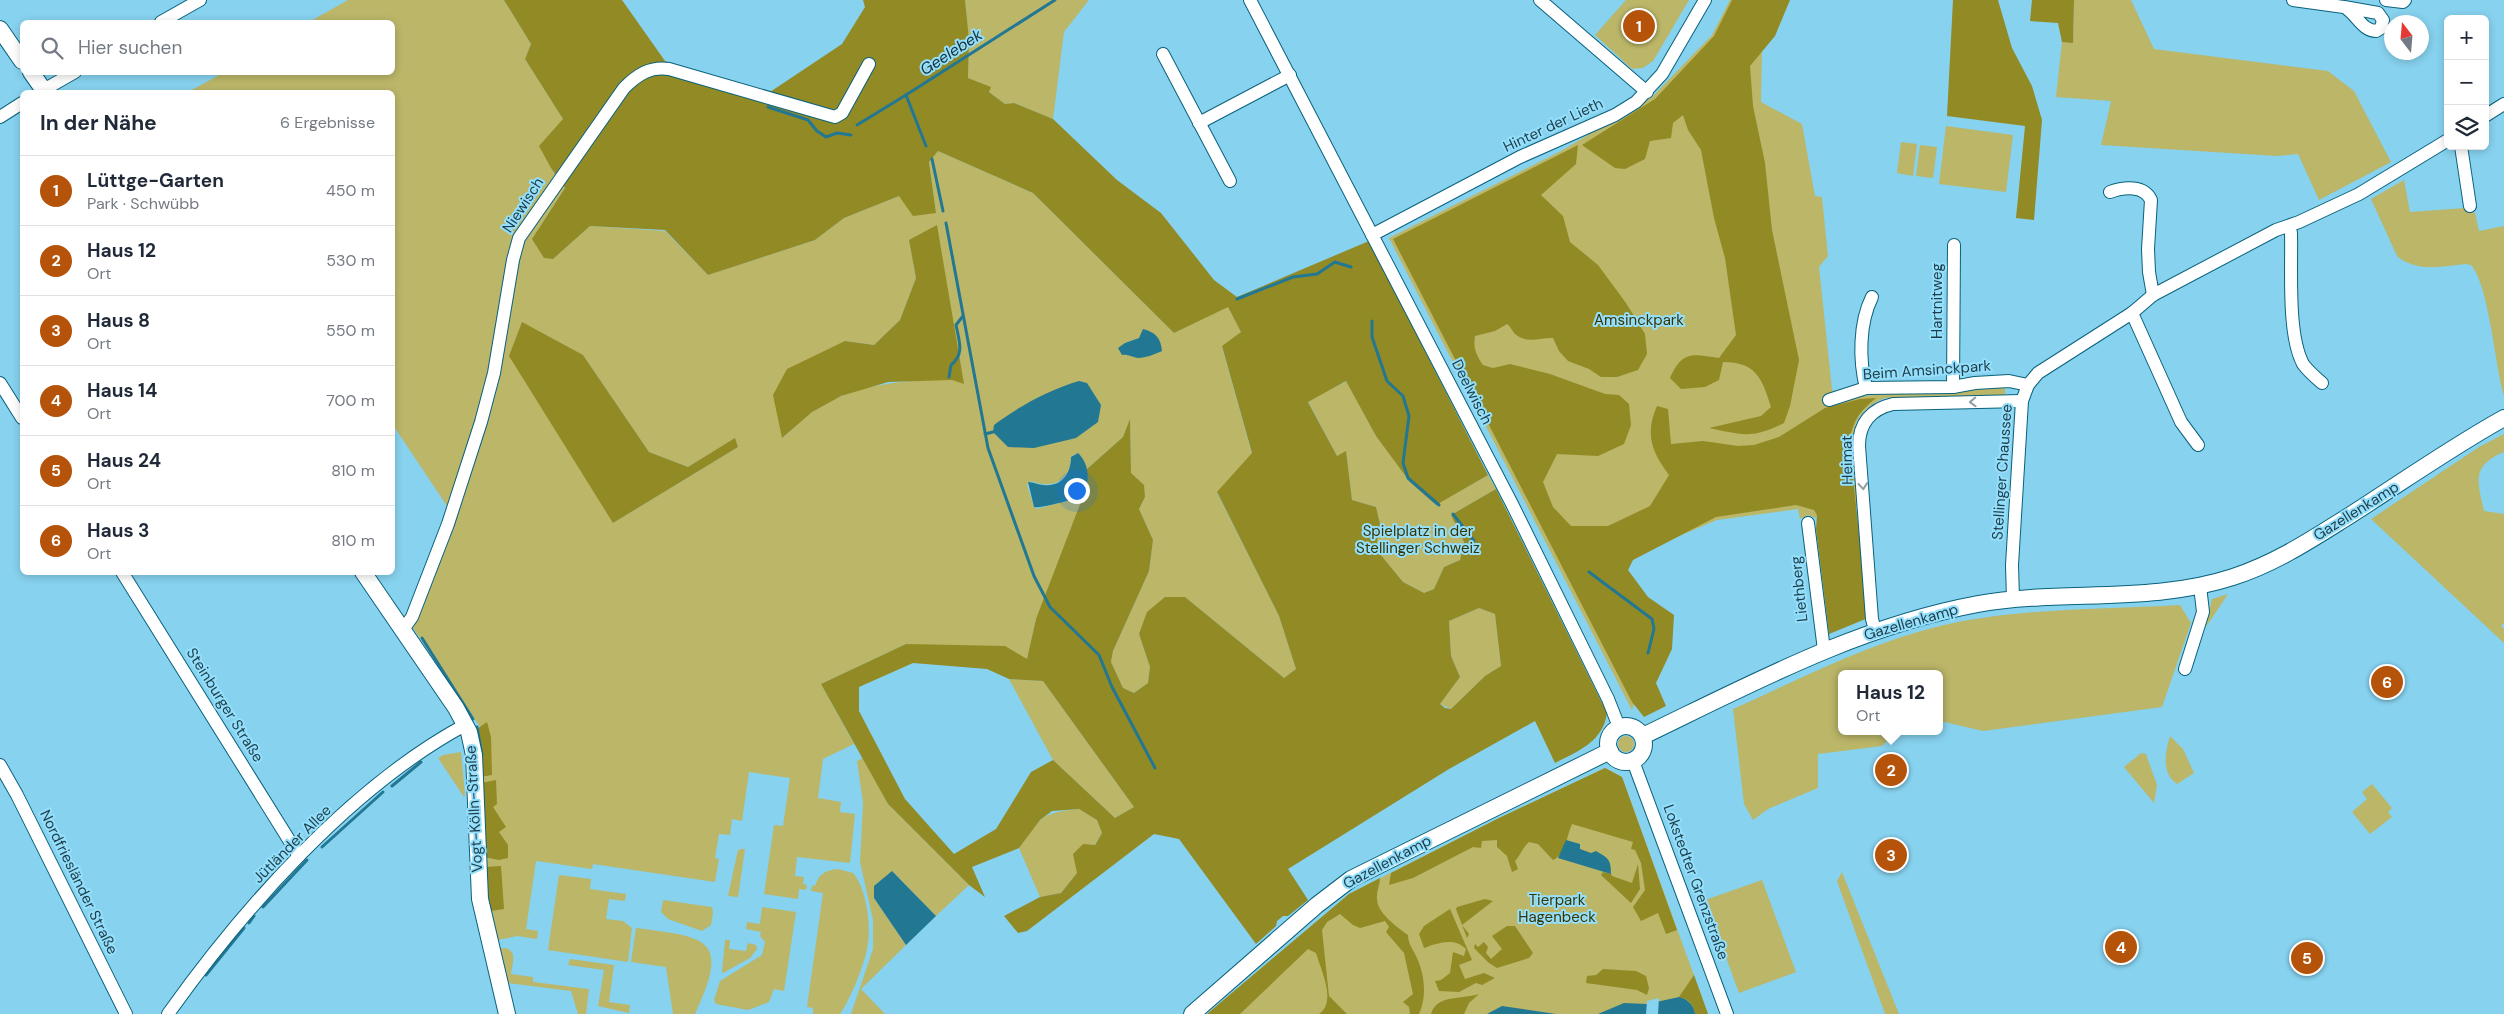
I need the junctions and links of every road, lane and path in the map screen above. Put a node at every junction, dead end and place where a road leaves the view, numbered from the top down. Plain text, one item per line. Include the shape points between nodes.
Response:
1 (200, 0) edge
2 (1250, 0) edge
3 (1540, 0) edge
4 (1705, 0) edge
5 (2293, 0) edge
6 (2386, 0) edge
7 (2406, 0) edge
8 (2308, 1) edge
9 (2344, 7) dead end
10 (165, 20) edge
11 (0, 29) edge
12 (1163, 54) dead end
13 (20, 57) edge
14 (870, 64) dead end
15 (33, 75) edge
16 (70, 75) edge
17 (1290, 75) junction
18 (42, 90) edge
19 (46, 90) edge
20 (1647, 92) junction
21 (20, 104) edge
22 (2504, 104) edge
23 (2489, 113) edge
24 (0, 116) edge
25 (1199, 123) junction
26 (2444, 142) edge
27 (2462, 150) edge
28 (1230, 181) dead end
29 (2110, 192) dead end
30 (2470, 206) dead end
31 (2289, 226) junction
32 (1372, 235) junction
33 (1954, 245) dead end
34 (2153, 295) junction
35 (1872, 297) dead end
36 (2132, 313) junction
37 (0, 383) edge
38 (2322, 383) dead end
39 (2028, 386) junction
40 (1953, 387) junction
41 (1866, 388) junction
42 (1829, 400) dead end
43 (2022, 400) junction
44 (20, 415) edge
45 (2504, 418) edge
46 (2198, 445) dead end
47 (1808, 523) dead end
48 (124, 575) edge
49 (365, 575) edge
50 (2200, 586) junction
51 (2013, 599) junction
52 (1875, 630) junction
53 (402, 632) junction
54 (1824, 650) junction
55 (2184, 668) dead end
56 (465, 725) junction
57 (1619, 727) junction
58 (1643, 736) junction
59 (1610, 751) junction
60 (1633, 761) junction
61 (0, 765) edge
62 (299, 856) junction
63 (126, 1014) edge
64 (168, 1014) edge
65 (507, 1014) edge
66 (1192, 1014) edge
67 (1727, 1014) edge

1 - 10 street
2 - 17 street, Deelwisch
3 - 20 street
4 - 20 street, Hinter der Lieth via 1662,74
5 - 8 street
6 - 7 street
8 - 9 street
11 - 13 street
12 - 25 street
14 - 53 street, Niewisch via 842,113 835,117 669,69 645,72 624,88 519,238 494,374 481,422 448,524 412,617
15 - 18 street
16 - 19 street
17 - 25 street
17 - 32 street, Deelwisch
20 - 32 street, Hinter der Lieth via 1615,114 1520,157
21 - 24 street
22 - 23 street
25 - 28 street
26 - 31 street, Stellinger Chaussee via 2359,194
27 - 30 street
29 - 34 street via 2140,190 2151,200 2148,249
31 - 34 street, Stellinger Chaussee via 2240,248
31 - 38 street via 2295,338 2302,362
32 - 57 street, Deelwisch via 1512,504
33 - 40 street, Hartnitweg
34 - 36 street, Stellinger Chaussee
35 - 41 street via 1865,314 1862,361
36 - 39 street, Stellinger Chaussee via 2046,367
36 - 46 street via 2181,422
37 - 44 street
39 - 40 street, Beim Amsinckpark via 2009,381 1975,382
39 - 43 street, Stellinger Chaussee
40 - 41 street, Beim Amsinckpark
41 - 42 street, Beim Amsinckpark
43 - 51 street, Stellinger Chaussee via 2012,565
43 -> 52 street, Heimat via 1893,404 1876,410 1864,422 1859,446
45 - 50 street, Gazellenkamp via 2295,550 2247,572
47 - 54 street, Liethberg
48 - 62 street, Steinburger Straße
49 - 53 street, Vogt-Kölln-Straße
50 - 51 street, Gazellenkamp
50 - 55 street via 2203,612
51 - 52 street, Gazellenkamp via 1960,608
52 - 54 street, Gazellenkamp
53 - 56 street, Vogt-Kölln-Straße
54 - 58 street, Gazellenkamp
56 - 62 street, Jütländer Allee via 393,773
56 - 65 street, Vogt-Kölln-Straße via 474,755 480,899
57 - 58 street via 1633,727
57 - 59 street via 1610,737
58 - 60 street via 1643,751
59 - 60 street via 1619,761
59 - 66 street, Gazellenkamp via 1352,879 1317,905
60 - 67 street, Lokstedter Grenzstraße
61 - 63 street, Nordfriesländer Straße
62 - 64 street, Jütländer Allee via 222,942

